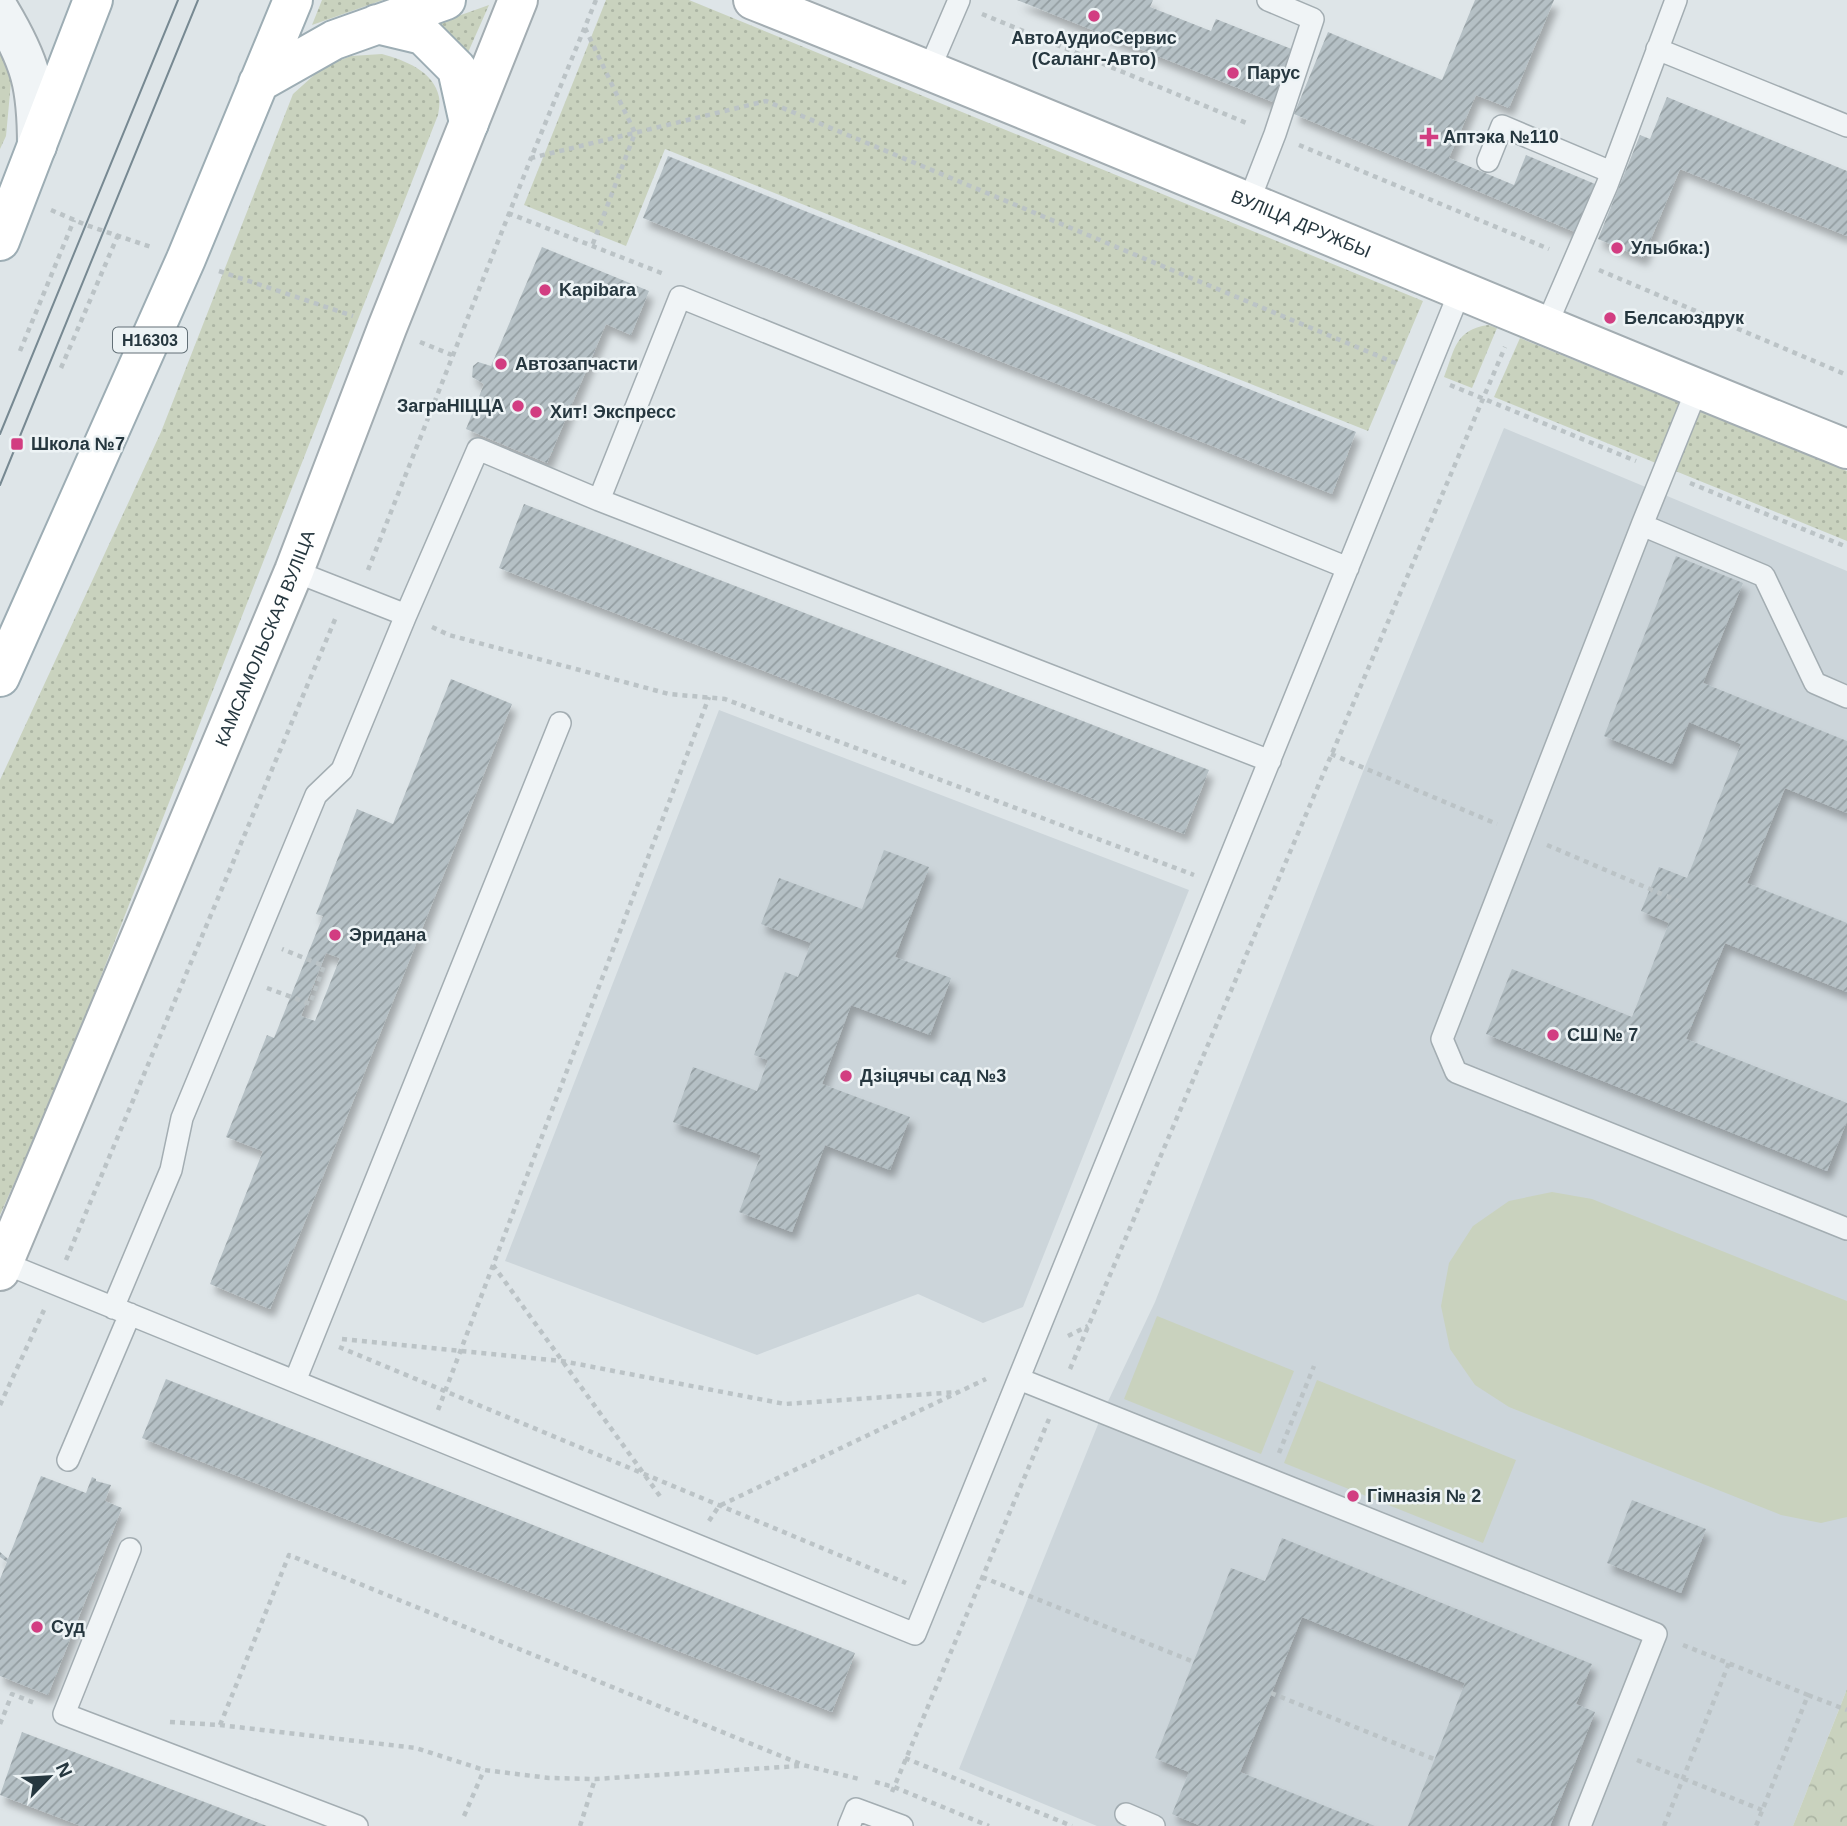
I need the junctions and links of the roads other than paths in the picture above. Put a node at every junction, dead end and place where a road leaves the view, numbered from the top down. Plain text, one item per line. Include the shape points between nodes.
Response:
1 (93, 0) edge
2 (293, 0) edge
3 (446, 0) edge
4 (519, 0) edge
5 (753, 0) edge
6 (1268, 0) edge
7 (1676, 0) edge
8 (958, 2) edge
9 (0, 12) edge
10 (377, 24) junction
11 (1657, 49) junction
12 (929, 70) junction
13 (258, 83) junction
14 (469, 123) junction
15 (1847, 126) edge
16 (37, 146) junction
17 (1488, 161) dead end
18 (1611, 172) junction
19 (1249, 201) junction
20 (0, 241) edge
21 (1460, 291) junction
22 (1545, 326) junction
23 (1696, 389) junction
24 (1847, 450) edge
25 (599, 500) junction
26 (1642, 525) junction
27 (1348, 568) junction
28 (294, 571) junction
29 (406, 615) junction
30 (0, 677) edge
31 (1847, 697) edge
32 (559, 723) dead end
33 (1269, 761) junction
34 (1847, 1230) edge
35 (2, 1267) edge
36 (121, 1311) junction
37 (1019, 1379) junction
38 (295, 1381) junction
39 (68, 1460) dead end
40 (130, 1549) dead end
41 (1126, 1814) dead end
42 (357, 1826) edge
43 (849, 1826) edge
44 (902, 1826) edge
45 (1154, 1826) edge
46 (1580, 1826) edge

1 - 16 street
2 - 13 street, Н16303
3 - 10 street
4 - 14 street, КАМСАМОЛЬСКАЯ ВУЛІЦА
5 - 12 street, ВУЛІЦА ДРУЖБЫ
6 - 19 lane via 1313,19
7 - 11 lane
8 - 12 lane
9 - 16 street via 31,71
10 - 13 street via 334,40
10 - 14 street via 423,35 457,69
11 - 15 lane
11 - 18 lane
12 - 19 street, ВУЛІЦА ДРУЖБЫ
13 - 30 street, Н16303 via 186,259
14 - 28 street, КАМСАМОЛЬСКАЯ ВУЛІЦА
16 - 20 street
17 - 18 lane via 1502,126
18 - 22 lane
19 - 21 street, ВУЛІЦА ДРУЖБЫ
21 - 22 street, ВУЛІЦА ДРУЖБЫ
21 - 27 lane
22 - 23 street, ВУЛІЦА ДРУЖБЫ
23 - 24 street, ВУЛІЦА ДРУЖБЫ
23 - 26 lane
25 - 27 lane via 680,297
25 - 29 lane via 478,449
25 - 33 lane
26 - 31 lane via 1764,576 1815,683
26 - 34 lane via 1442,1039 1456,1072
27 - 33 lane
28 - 29 lane
28 - 35 street, КАМСАМОЛЬСКАЯ ВУЛІЦА
29 - 36 lane via 342,770 316,795 182,1118 171,1170
32 - 38 lane
33 - 37 lane
35 - 36 lane
36 - 38 lane
36 - 39 lane
37 - 38 lane via 915,1634
37 - 46 lane via 1656,1634
40 - 42 lane via 64,1714
41 - 45 lane
43 - 44 lane via 856,1810

